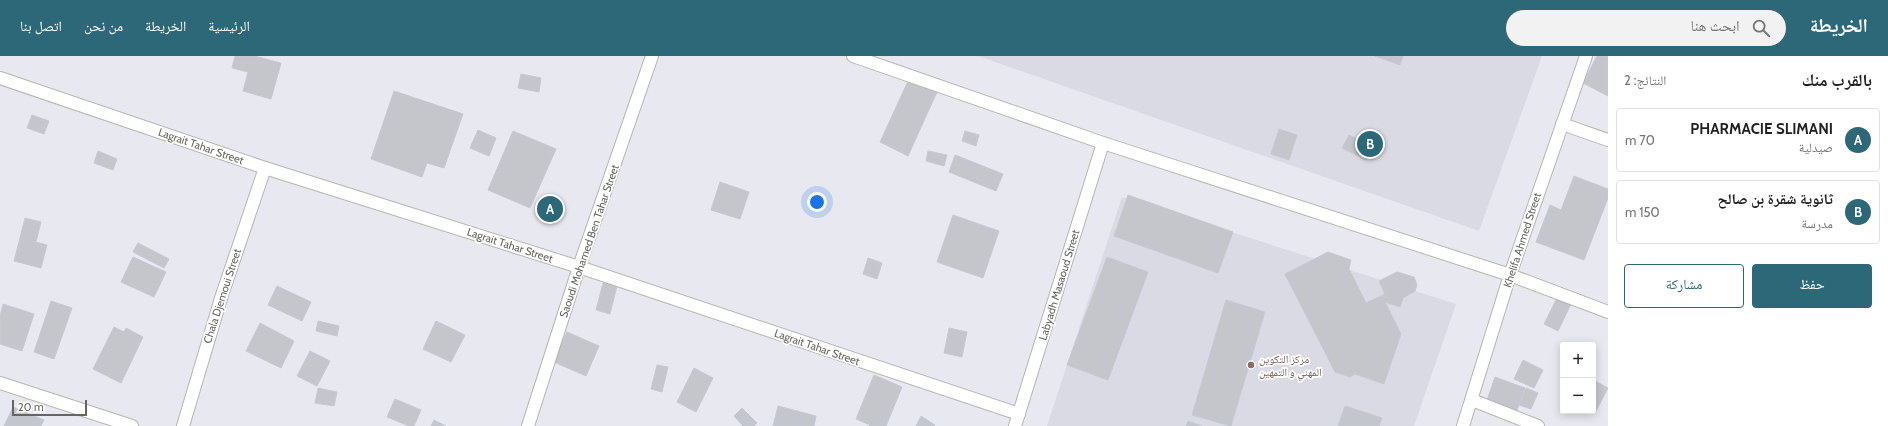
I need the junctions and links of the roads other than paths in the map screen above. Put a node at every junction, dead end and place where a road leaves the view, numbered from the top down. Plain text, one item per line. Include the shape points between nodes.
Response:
1 (652, 56) edge
2 (853, 56) edge
3 (1586, 56) edge
4 (0, 78) edge
5 (1562, 124) junction
6 (1608, 140) edge
7 (1103, 143) junction
8 (265, 168) junction
9 (579, 267) junction
10 (1510, 275) junction
11 (1608, 312) edge
12 (0, 383) edge
13 (1472, 400) junction
14 (1019, 414) junction
15 (132, 426) edge
16 (183, 426) edge
17 (528, 426) edge
18 (1015, 426) edge
19 (1463, 426) edge
20 (1538, 426) edge

1 - 9 street, Saoudi Mohamed Ben Tahar Street
2 - 7 street
3 - 5 street, Khelifa Ahmed Street
4 - 8 street, Lagrait Tahar Street
5 - 6 street
5 - 10 street, Khelifa Ahmed Street
7 - 10 street
7 - 14 street, Labyadh Masaoud Street
8 - 9 street, Lagrait Tahar Street
8 - 16 street, Chala Djemoui Street via 222,295
9 - 14 street, Lagrait Tahar Street
9 - 17 street, Saoudi Mohamed Ben Tahar Street
10 - 11 street
10 - 13 street, Khelifa Ahmed Street
12 - 15 street
13 - 19 street, Khelifa Ahmed Street
13 - 20 street
14 - 18 street, Labyadh Masaoud Street

